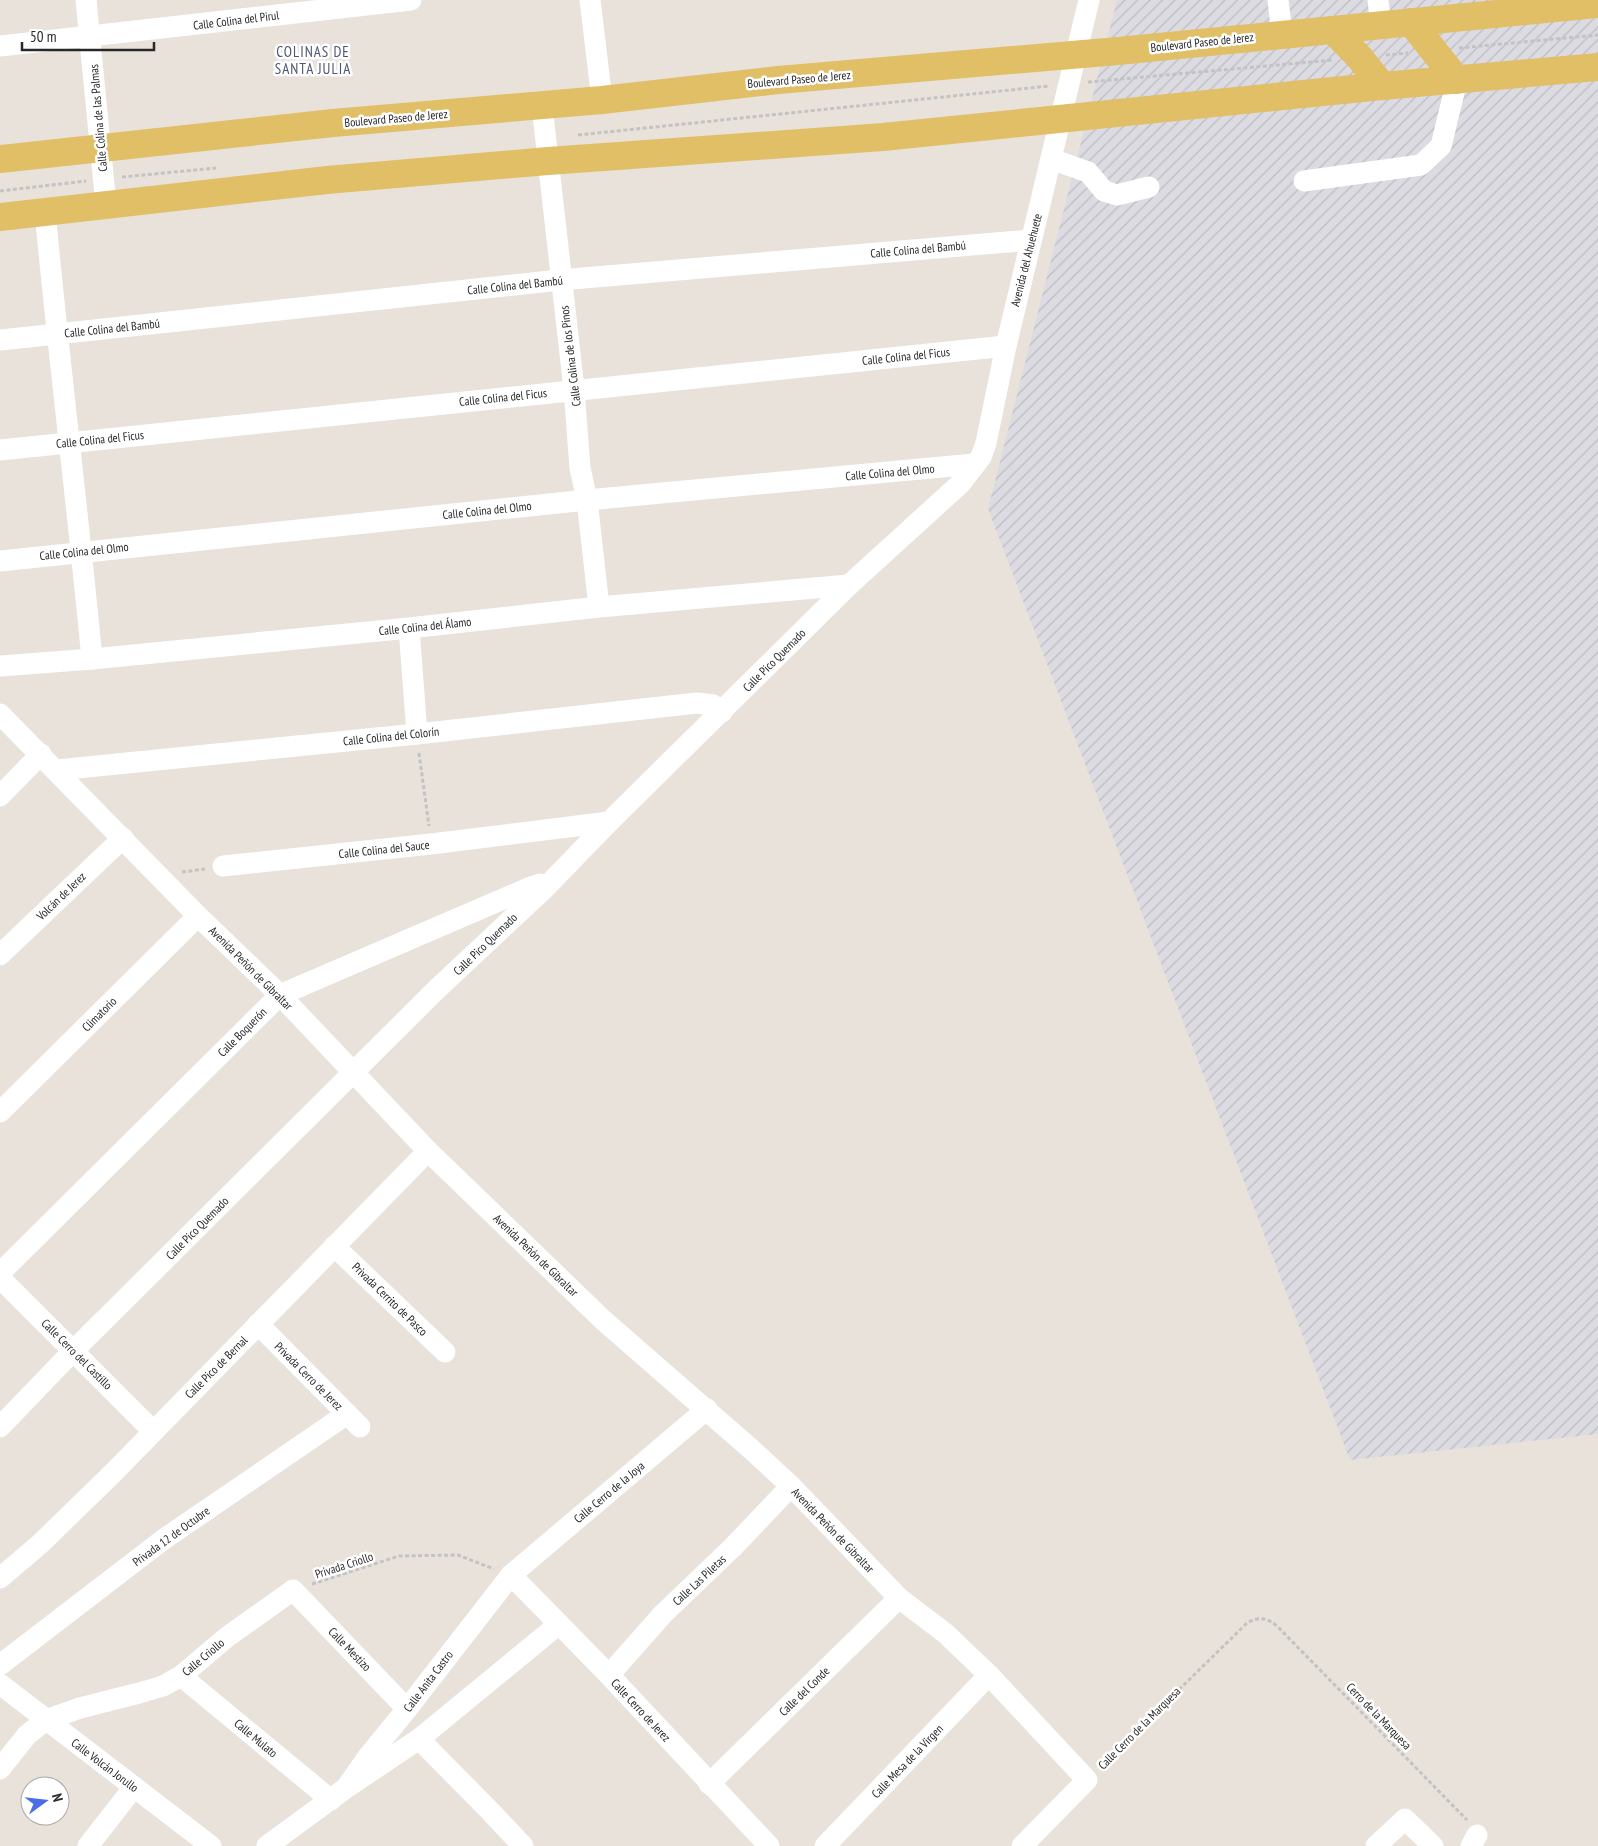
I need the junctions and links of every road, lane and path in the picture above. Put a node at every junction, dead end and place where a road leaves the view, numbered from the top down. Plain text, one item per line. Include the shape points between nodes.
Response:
1 (86, 0) edge
2 (412, 0) edge
3 (590, 0) edge
4 (1090, 0) edge
5 (1278, 0) edge
6 (1595, 7) edge
7 (1380, 12) edge
8 (1411, 22) junction
9 (1333, 30) junction
10 (1282, 35) junction
11 (1598, 35) edge
12 (90, 37) junction
13 (0, 46) edge
14 (1433, 51) junction
15 (1076, 54) junction
16 (1360, 58) junction
17 (1598, 66) edge
18 (1457, 80) junction
19 (1070, 84) junction
20 (1382, 86) junction
21 (602, 100) junction
22 (542, 106) junction
23 (1062, 119) junction
24 (100, 148) junction
25 (546, 149) junction
26 (1051, 158) junction
27 (0, 159) edge
28 (221, 168) dead end
29 (103, 178) junction
30 (1304, 181) dead end
31 (1148, 187) dead end
32 (0, 191) edge
33 (106, 205) junction
34 (45, 212) junction
35 (0, 217) edge
36 (1031, 240) junction
37 (560, 280) junction
38 (56, 334) junction
39 (0, 340) edge
40 (1006, 346) junction
41 (574, 390) junction
42 (70, 442) junction
43 (0, 450) edge
44 (974, 464) junction
45 (587, 500) junction
46 (82, 551) junction
47 (0, 561) edge
48 (850, 585) junction
49 (599, 607) junction
50 (409, 628) junction
51 (92, 659) junction
52 (0, 666) edge
53 (722, 712) junction
54 (0, 714) edge
55 (416, 734) junction
56 (41, 754) junction
57 (57, 770) junction
58 (0, 796) edge
59 (609, 822) junction
60 (123, 838) junction
61 (431, 844) junction
62 (223, 866) joint
63 (159, 875) junction
64 (545, 888) junction
65 (198, 916) junction
66 (0, 955) edge
67 (280, 995) junction
68 (354, 1072) junction
69 (0, 1112) edge
70 (428, 1151) junction
71 (334, 1246) junction
72 (0, 1273) edge
73 (0, 1278) edge
74 (258, 1324) junction
75 (74, 1350) junction
76 (445, 1352) dead end
77 (707, 1409) junction
78 (354, 1421) joint
79 (0, 1427) edge
80 (153, 1430) junction
81 (791, 1486) junction
82 (511, 1575) junction
83 (0, 1578) edge
84 (293, 1590) junction
85 (900, 1598) junction
86 (1262, 1617) joint
87 (559, 1624) junction
88 (0, 1665) edge
89 (609, 1675) junction
90 (989, 1675) junction
91 (181, 1676) junction
92 (0, 1684) edge
93 (408, 1709) junction
94 (46, 1720) junction
95 (419, 1739) junction
96 (0, 1769) edge
97 (1087, 1780) junction
98 (709, 1784) junction
99 (134, 1787) junction
100 (339, 1794) junction
101 (1474, 1840) edge
102 (88, 1846) edge
103 (210, 1846) edge
104 (268, 1846) edge
105 (523, 1846) edge
106 (769, 1846) edge
107 (825, 1846) edge
108 (1022, 1846) edge
109 (1376, 1846) edge
110 (1433, 1846) edge

1 - 12 street, Calle Colina de las Palmas
2 - 12 street, Calle Colina del Pirul
3 - 21 street
4 - 15 street, Avenida del Ahuehuete
5 - 10 street
6 - 8 main road, Boulevard Paseo de Jerez
7 - 8 main road, Boulevard Paseo de Jerez
7 - 9 main road, Boulevard Paseo de Jerez
8 - 14 main road
9 - 10 main road, Boulevard Paseo de Jerez
9 - 16 main road
10 - 15 main road, Boulevard Paseo de Jerez
11 - 14 path
12 - 13 street, Calle Colina del Pirul
12 - 24 street, Calle Colina de las Palmas
14 - 16 path
14 - 18 main road
15 - 19 street, Avenida del Ahuehuete
15 - 21 main road, Boulevard Paseo de Jerez via 778,80
16 - 19 path
16 - 20 main road
17 - 18 main road
18 - 20 main road
18 - 30 street via 1441,146 1422,165
19 - 23 street, Avenida del Ahuehuete
19 - 25 path
20 - 23 main road
21 - 22 main road, Boulevard Paseo de Jerez
22 - 24 main road, Boulevard Paseo de Jerez via 333,123
22 - 25 street, Calle Colina de los Pinos
23 - 25 main road via 883,137
23 - 26 street, Avenida del Ahuehuete
24 - 27 main road, Boulevard Paseo de Jerez
24 - 29 street, Calle Colina de las Palmas
25 - 33 main road via 327,180
25 - 37 street, Calle Colina de los Pinos
26 - 31 street via 1088,172 1104,191 1117,195
26 - 36 street, Avenida del Ahuehuete
28 - 29 path
29 - 32 path
29 - 33 street, Calle Colina de las Palmas
33 - 34 main road
34 - 35 main road
34 - 38 street
36 - 37 street, Calle Colina del Bambú
36 - 40 street, Avenida del Ahuehuete
37 - 38 street, Calle Colina del Bambú
37 - 41 street, Calle Colina de los Pinos
38 - 39 street, Calle Colina del Bambú
38 - 42 street
40 - 41 street, Calle Colina del Ficus
40 - 44 street, Avenida del Ahuehuete via 986,443 981,457
41 - 42 street, Calle Colina del Ficus
41 - 45 street, Calle Colina de los Pinos via 580,468
42 - 43 street, Calle Colina del Ficus
42 - 46 street
44 - 45 street, Calle Colina del Olmo
44 - 48 street, Calle Pico Quemado via 960,484
45 - 46 street, Calle Colina del Olmo
45 - 49 street, Calle Colina de los Pinos
46 - 47 street, Calle Colina del Olmo
46 - 51 street
48 - 49 street, Calle Colina del Álamo
48 - 53 street, Calle Pico Quemado
49 - 50 street, Calle Colina del Álamo
50 - 51 street, Calle Colina del Álamo
50 - 55 street
51 - 52 street, Calle Colina del Álamo
53 - 55 street, Calle Colina del Colorín via 713,705 697,703
53 - 59 street, Calle Pico Quemado
54 - 56 street, Avenida Peñón de Gibraltar
55 - 57 street, Calle Colina del Colorín
55 - 61 path
56 - 57 street, Avenida Peñón de Gibraltar
56 - 58 street
57 - 60 street, Avenida Peñón de Gibraltar
59 - 61 street, Calle Colina del Sauce
59 - 64 street, Calle Pico Quemado
60 - 63 street, Avenida Peñón de Gibraltar
60 - 66 street, Volcán de Jerez
61 - 62 street, Calle Colina del Sauce
62 - 63 path
63 - 65 street, Avenida Peñón de Gibraltar
64 - 67 street, Calle Boquerón via 540,884 531,887
64 - 68 street, Calle Pico Quemado
65 - 67 street, Avenida Peñón de Gibraltar
65 - 69 street, Climatorio
67 - 68 street, Avenida Peñón de Gibraltar
67 - 72 street, Calle Boquerón
68 - 70 street, Avenida Peñón de Gibraltar
68 - 75 street, Calle Pico Quemado
70 - 71 street, Calle Pico de Bernal
70 - 77 street, Avenida Peñón de Gibraltar via 602,1320
71 - 74 street, Calle Pico de Bernal
71 - 76 street, Privada Cerrito de Pasco
73 - 75 street, Calle Cerro del Castillo
74 - 78 street, Privada Cerro de Jerez
74 - 80 street, Calle Pico de Bernal
75 - 79 street, Calle Pico Quemado
75 - 80 street, Calle Cerro del Castillo
77 - 81 street, Avenida Peñón de Gibraltar
77 - 82 street, Calle Cerro de la Joya
78 - 88 street, Privada 12 de Octubre via 164,1539
80 - 83 street, Calle Pico de Bernal via 74,1512
81 - 85 street, Avenida Peñón de Gibraltar
81 - 89 street, Calle Las Piletas via 663,1614
82 - 84 path, Privada Criollo via 458,1556 399,1556
82 - 87 street, Calle Cerro de Jerez
82 - 93 street, Calle Anita Castro
84 - 91 street, Calle Criollo via 227,1636
84 - 93 street, Calle Mestizo
85 - 90 street, Avenida Peñón de Gibraltar via 945,1633
85 - 98 street, Calle del Conde
86 - 97 path, Calle Cerro de la Marquesa via 1242,1627
86 - 101 path, Cerro de la Marquesa via 1277,1626 1472,1824
87 - 89 street, Calle Cerro de Jerez
87 - 95 street, Calle Anita Castro
89 - 98 street, Calle Cerro de Jerez
90 - 97 street, Avenida Peñón de Gibraltar
90 - 107 street, Calle Mesa de la Virgen
91 - 94 street, Calle Criollo via 163,1686
91 - 100 street, Calle Mulato
92 - 94 street, Calle Volcán Jorullo
93 - 100 street, Calle Anita Castro
94 - 96 street, Calle Criollo via 27,1735
94 - 99 street, Calle Volcán Jorullo
95 - 100 street, Calle Anita Castro
95 - 105 street
97 - 108 street, Calle Cerro de la Marquesa
98 - 106 street, Calle Cerro de Jerez
99 - 102 street
99 - 103 street, Calle Volcán Jorullo
100 - 104 street, Calle Anita Castro
109 - 110 street via 1405,1819

